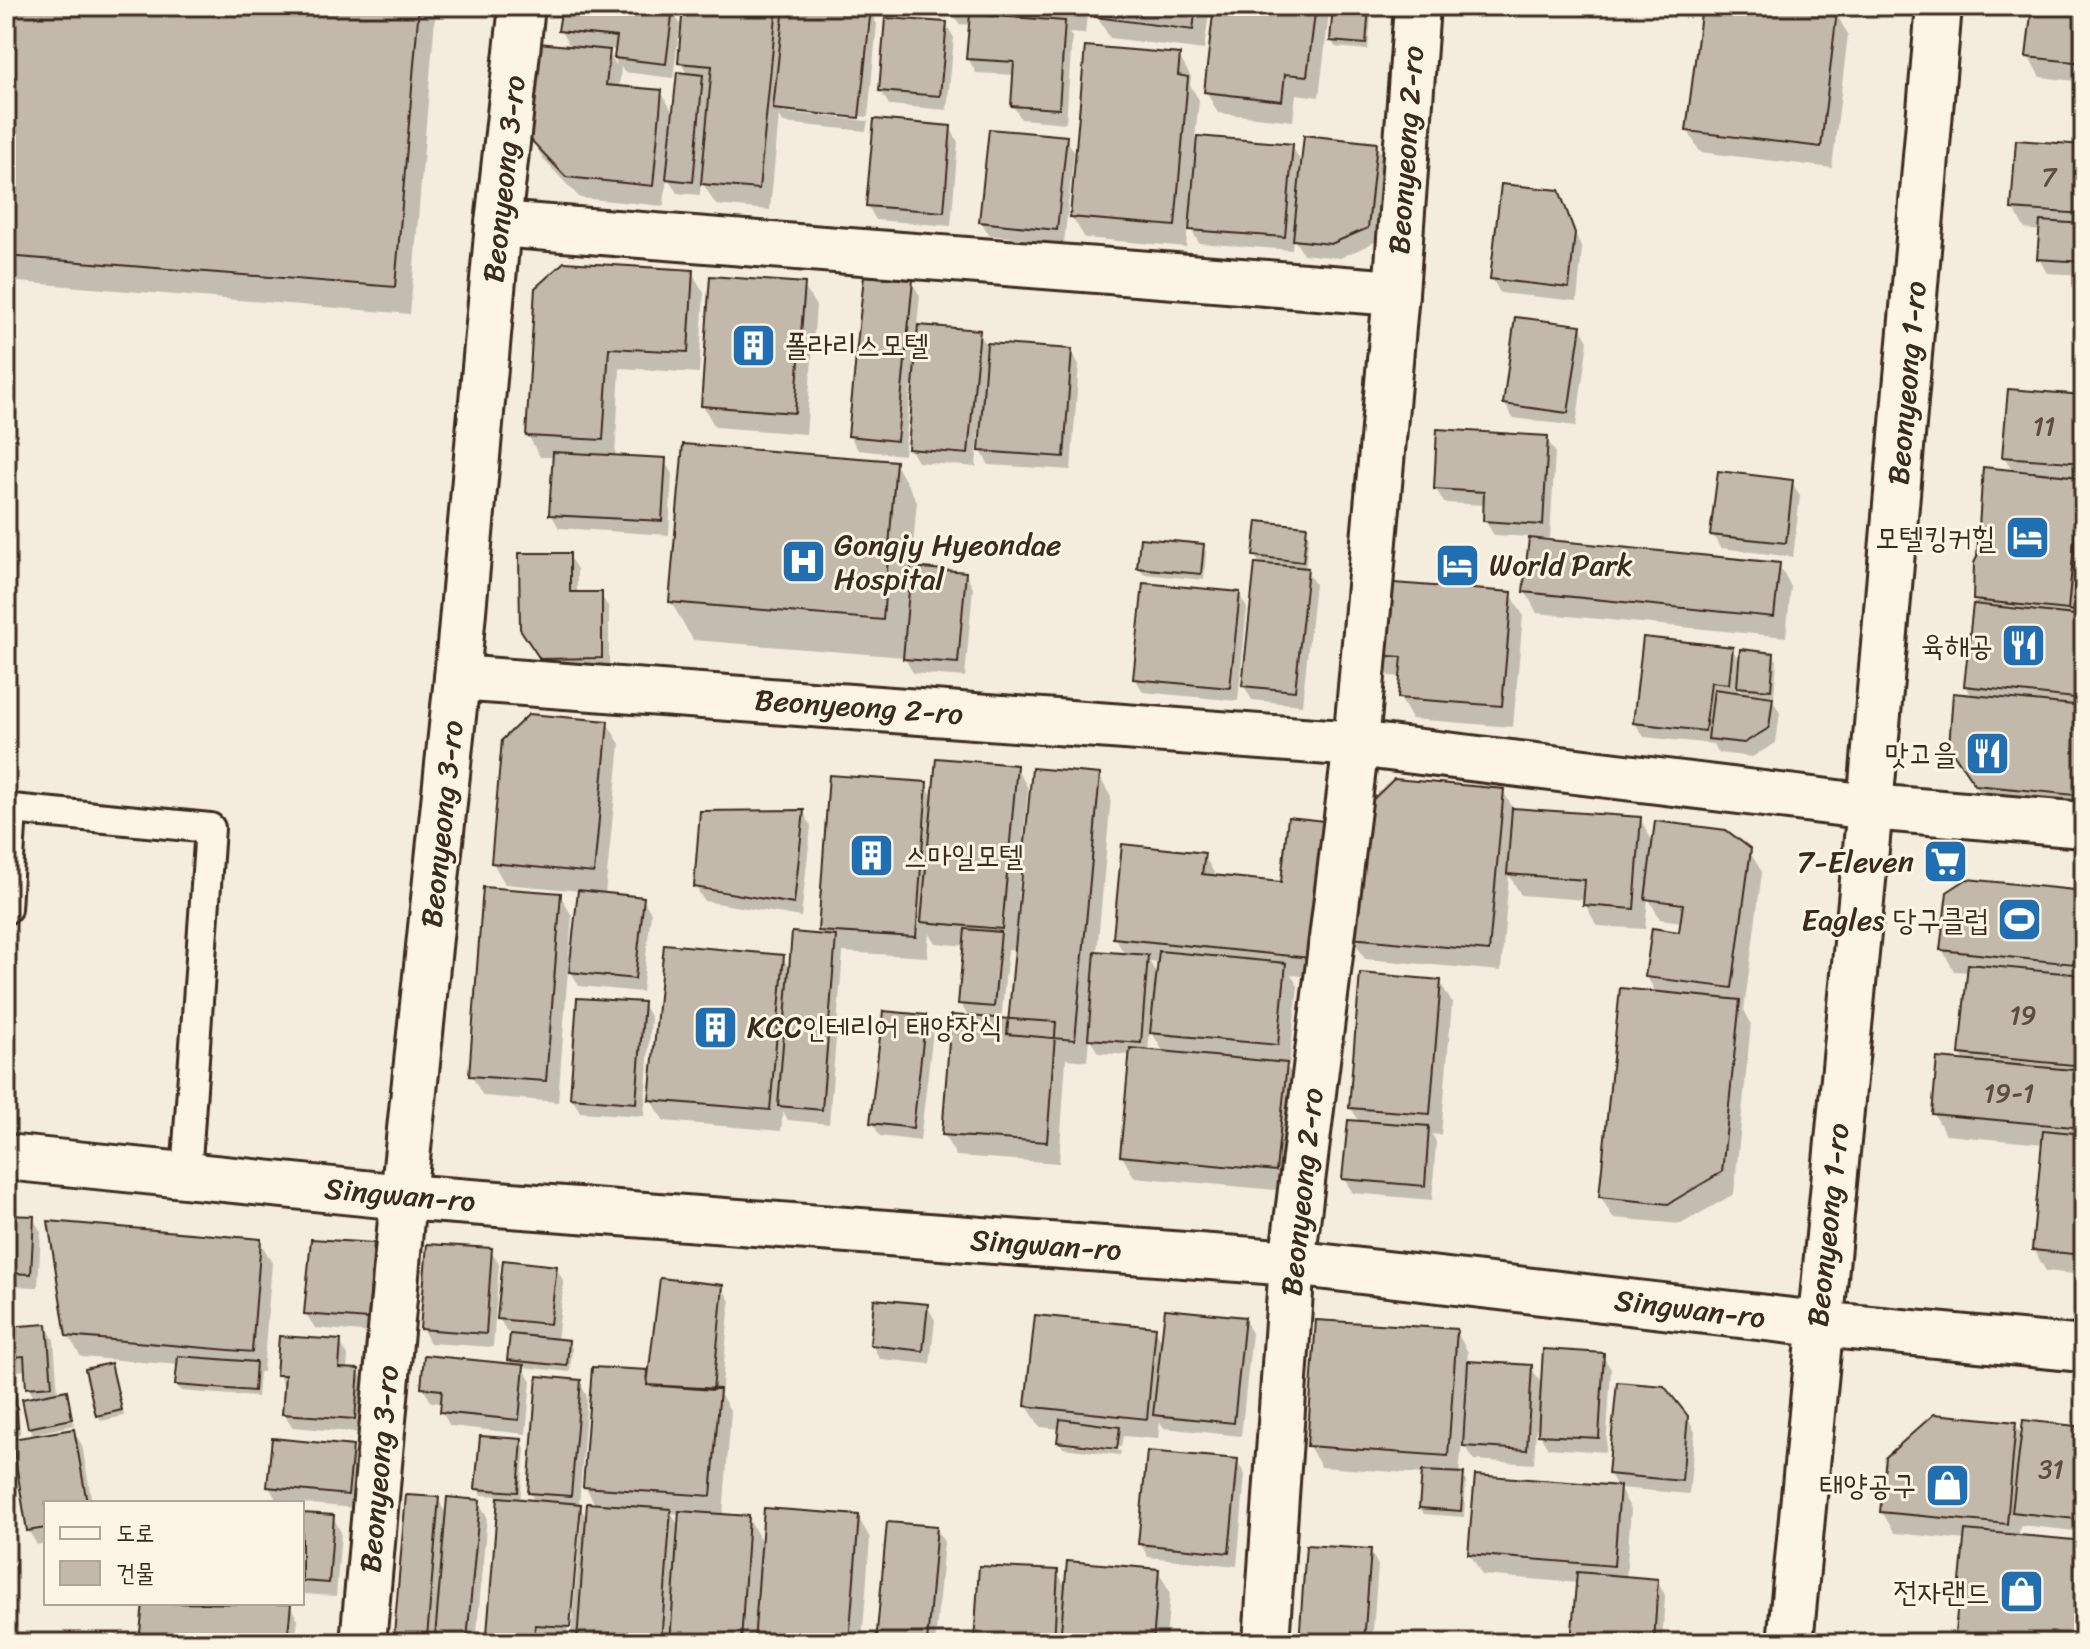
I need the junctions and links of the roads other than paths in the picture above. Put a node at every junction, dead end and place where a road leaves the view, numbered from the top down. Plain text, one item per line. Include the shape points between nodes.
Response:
1 (522, 6) edge
2 (1417, 6) edge
3 (1939, 6) edge
4 (498, 224) junction
5 (1396, 293) junction
6 (457, 678) junction
7 (1356, 744) junction
8 (1870, 807) junction
9 (2084, 825) edge
10 (6, 909) edge
11 (6, 1157) edge
12 (186, 1175) junction
13 (403, 1197) junction
14 (1292, 1263) junction
15 (1818, 1324) junction
16 (2084, 1349) edge
17 (363, 1643) edge
18 (1266, 1643) edge
19 (1790, 1643) edge

1 - 4 street, Beonyeong 3-ro
2 - 5 street, Beonyeong 2-ro
3 - 8 street, Beonyeong 1-ro
4 - 5 street, Beonyeong 2-ro
4 - 6 street, Beonyeong 3-ro
5 - 7 street, Beonyeong 2-ro
6 - 7 street, Beonyeong 2-ro
6 - 13 street, Beonyeong 3-ro
7 - 8 street
7 - 14 street, Beonyeong 2-ro
8 - 9 street
8 - 15 street, Beonyeong 1-ro
10 - 12 lane via 12,809 210,828
11 - 12 street, Singwan-ro
12 - 13 street, Singwan-ro
13 - 14 street, Singwan-ro
13 - 17 street, Beonyeong 3-ro
14 - 15 street, Singwan-ro
14 - 18 street, Beonyeong 2-ro
15 - 16 street, Singwan-ro
15 - 19 street, Beonyeong 1-ro

